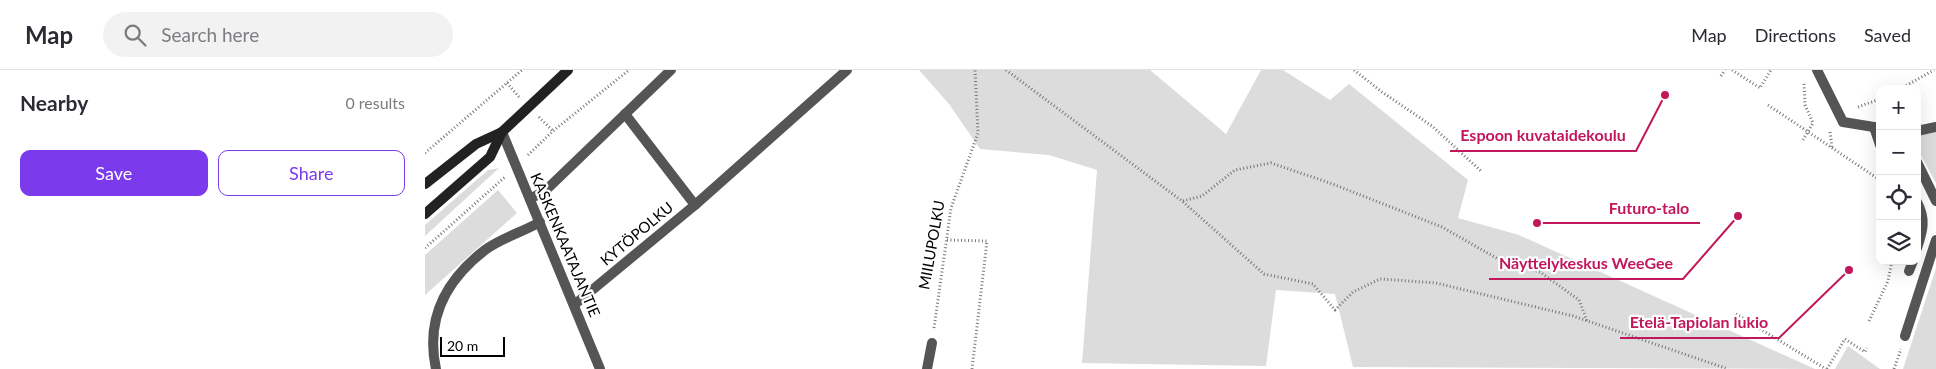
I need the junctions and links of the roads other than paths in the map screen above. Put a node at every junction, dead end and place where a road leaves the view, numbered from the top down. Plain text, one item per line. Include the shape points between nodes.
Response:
1 (568, 70) edge
2 (671, 70) edge
3 (847, 70) edge
4 (1817, 70) edge
5 (625, 114) junction
6 (1876, 127) edge
7 (1936, 127) edge
8 (1921, 130) edge
9 (501, 132) junction
10 (1921, 170) edge
11 (425, 184) edge
12 (530, 199) junction
13 (1936, 201) edge
14 (695, 205) junction
15 (1921, 212) edge
16 (425, 214) edge
17 (540, 222) junction
18 (1921, 237) edge
19 (1936, 240) edge
20 (574, 305) junction
21 (1905, 336) dead end
22 (932, 343) road end
23 (436, 369) edge
24 (600, 369) edge
25 (927, 369) edge

1 - 9 main road
2 - 5 street
3 - 14 street, KYTÖPOLKU
4 - 6 street via 1843,122
5 - 12 street via 546,190
5 - 14 street
7 - 8 street
9 - 11 main road via 476,144
9 - 12 street, KASKENKAATAJANTIE
9 - 16 main road via 490,157
10 - 13 street
12 - 17 street, KASKENKAATAJANTIE
14 - 20 street, KYTÖPOLKU
15 - 18 street via 1924,219
17 - 20 street, KASKENKAATAJANTIE
17 - 23 street via 486,249 450,282 431,318
19 - 21 street
20 - 24 street, KASKENKAATAJANTIE
22 - 25 street

